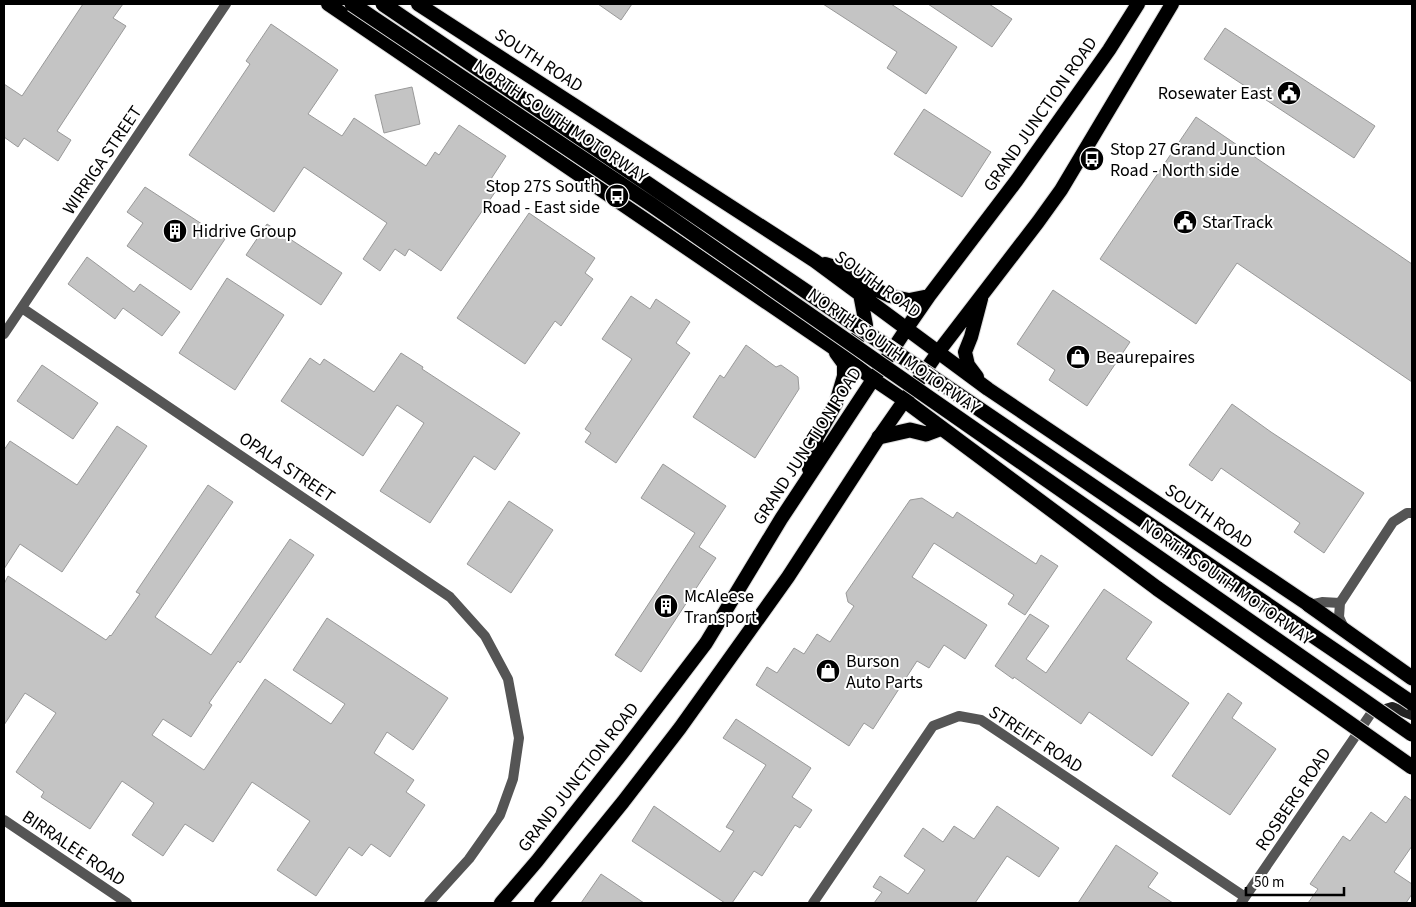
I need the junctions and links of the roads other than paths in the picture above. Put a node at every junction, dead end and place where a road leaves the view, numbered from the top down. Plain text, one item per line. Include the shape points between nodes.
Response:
1 (226, 4) edge
2 (328, 4) edge
3 (352, 4) edge
4 (383, 4) edge
5 (418, 4) edge
6 (1138, 4) edge
7 (1172, 4) edge
8 (815, 261) junction
9 (860, 294) junction
10 (982, 294) junction
11 (928, 296) junction
12 (22, 308) junction
13 (906, 328) junction
14 (4, 334) edge
15 (832, 347) junction
16 (939, 351) junction
17 (873, 379) junction
18 (988, 389) junction
19 (904, 400) junction
20 (942, 428) junction
21 (879, 437) junction
22 (807, 479) junction
23 (1412, 513) edge
24 (1340, 603) junction
25 (1309, 606) junction
26 (1344, 629) junction
27 (1412, 678) edge
28 (1412, 703) edge
29 (1372, 712) joint
30 (1412, 715) edge
31 (1412, 734) edge
32 (1412, 767) edge
33 (4, 820) edge
34 (1243, 900) edge
35 (127, 903) edge
36 (429, 903) edge
37 (501, 903) edge
38 (541, 903) edge
39 (813, 903) edge

1 - 12 street, WIRRIGA STREET
2 - 15 highway
3 - 31 highway, NORTH SOUTH MOTORWAY, bridge via 652,205
4 - 28 highway, NORTH SOUTH MOTORWAY, bridge
5 - 8 highway, SOUTH ROAD
6 - 11 highway, GRAND JUNCTION ROAD via 1017,180
7 - 10 highway via 1061,190
8 - 9 highway, SOUTH ROAD
8 - 11 highway via 845,270 890,296 909,300
9 - 13 highway, SOUTH ROAD
9 - 15 highway via 866,325 857,339
10 - 16 highway
10 - 18 highway via 965,352 968,365
11 - 13 highway, GRAND JUNCTION ROAD
12 - 14 street, WIRRIGA STREET
12 - 36 street, OPALA STREET via 450,596 486,636 508,679 519,738 513,779 492,828 469,860
13 - 16 highway, SOUTH ROAD
13 - 17 highway, GRAND JUNCTION ROAD
15 - 17 highway
15 - 22 highway via 844,364 844,376 836,403 817,437
16 - 18 highway, SOUTH ROAD
16 - 19 highway
17 - 19 highway
17 - 22 highway, GRAND JUNCTION ROAD
18 - 25 highway, SOUTH ROAD
19 - 20 highway
19 - 21 highway
20 - 21 highway via 926,434 910,430
20 - 32 highway, bridge via 1158,589
21 - 38 highway via 788,577 680,728
22 - 37 highway, GRAND JUNCTION ROAD via 706,643
23 - 24 street via 1393,522
24 - 25 street via 1322,602
24 - 26 street via 1339,618
25 - 26 highway
26 - 27 highway
29 - 30 main road via 1392,707
29 - 34 street, ROSBERG ROAD
33 - 35 street, BIRRALEE ROAD
34 - 39 street, STREIFF ROAD via 981,720 959,716 933,726

